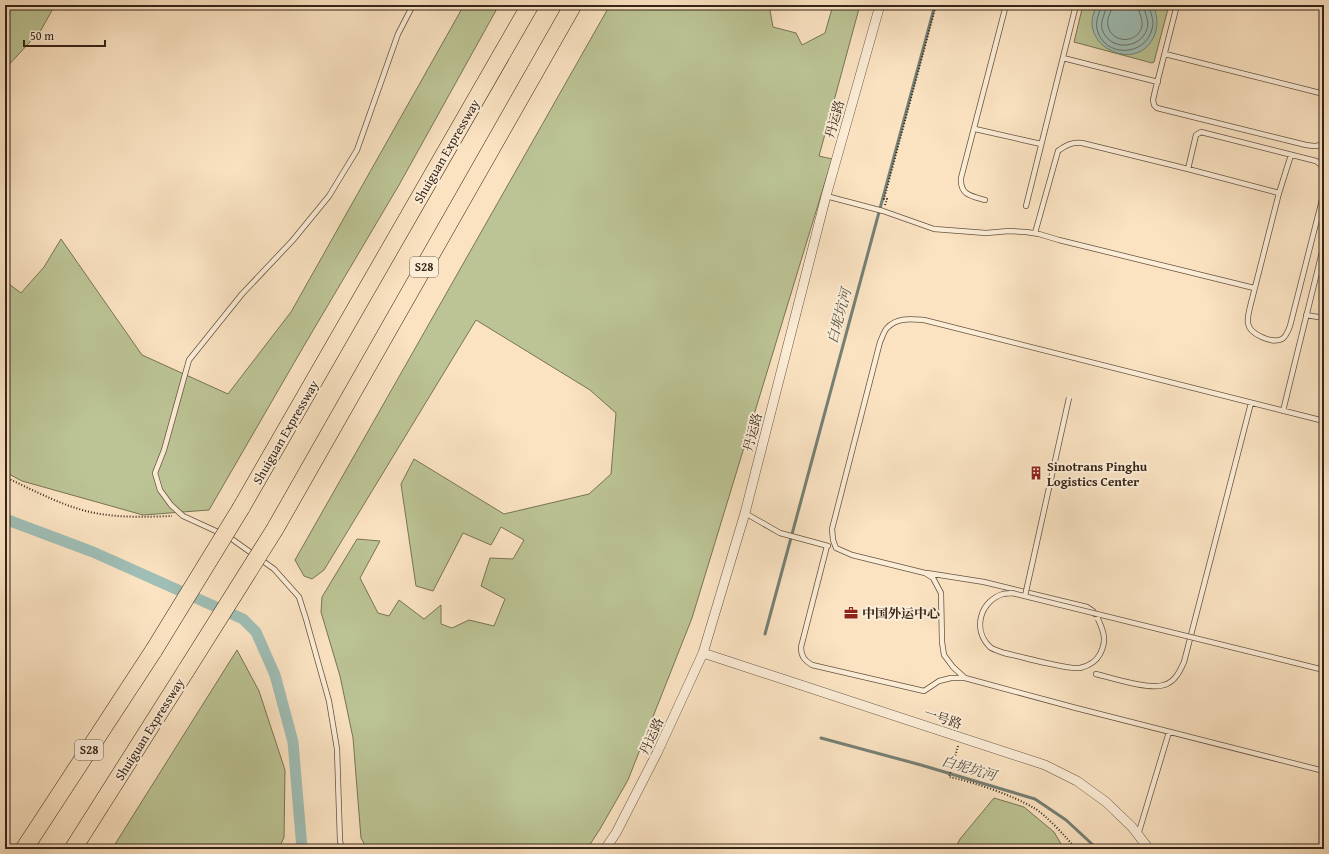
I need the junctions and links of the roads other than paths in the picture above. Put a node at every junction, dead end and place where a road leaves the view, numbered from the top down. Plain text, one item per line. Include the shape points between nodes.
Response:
1 (413, 5) edge
2 (530, 5) edge
3 (573, 5) edge
4 (880, 5) edge
5 (1006, 5) edge
6 (1076, 5) edge
7 (1178, 5) edge
8 (1165, 54) junction
9 (1063, 58) junction
10 (1158, 82) junction
11 (1324, 94) edge
12 (975, 129) junction
13 (1324, 140) edge
14 (1041, 144) junction
15 (1291, 155) junction
16 (1188, 169) junction
17 (1324, 170) edge
18 (1324, 192) edge
19 (1280, 193) junction
20 (826, 196) junction
21 (985, 200) dead end
22 (1026, 206) dead end
23 (1035, 233) junction
24 (1324, 244) edge
25 (1254, 288) junction
26 (1306, 315) junction
27 (1324, 318) edge
28 (1069, 398) dead end
29 (1251, 403) junction
30 (1283, 411) junction
31 (1324, 421) edge
32 (744, 513) junction
33 (827, 546) junction
34 (836, 548) junction
35 (925, 573) junction
36 (1025, 596) junction
37 (703, 654) junction
38 (1324, 670) edge
39 (1096, 674) dead end
40 (965, 678) junction
41 (1324, 696) edge
42 (1324, 716) edge
43 (1169, 732) junction
44 (1324, 771) edge
45 (1138, 835) junction
46 (24, 849) edge
47 (73, 849) edge
48 (342, 849) edge
49 (605, 849) edge
50 (1149, 849) edge

1 - 48 lane via 398,34 357,150 329,196 293,240 242,294 189,360 155,473 160,490 171,505 184,516 229,537 242,546 274,569 299,597 329,701 337,749
2 - 46 highway, Shuiguan Expressway / S28, bridge via 241,508 154,650
3 - 47 highway, Shuiguan Expressway / S28, bridge via 275,529
4 - 20 street, 丹运路
5 - 12 lane
6 - 9 lane
7 - 8 lane
8 - 10 lane
8 - 11 lane
9 - 10 lane
9 - 14 lane
10 - 13 lane via 1153,100 1157,108 1306,145 1320,145
12 - 14 lane
12 - 21 lane via 960,186 969,195
14 - 22 lane
15 - 16 lane via 1200,132 1196,135
15 - 17 lane via 1316,161
15 - 19 lane
16 - 19 lane
16 - 23 lane via 1082,143 1066,145 1058,151
18 - 25 lane via 1290,326 1281,339 1260,337 1250,329 1248,323
19 - 25 lane
20 - 23 lane via 934,229
20 - 32 street, 丹运路
23 - 25 lane
24 - 26 lane
26 - 27 lane
26 - 30 lane
28 - 36 lane, bridge
29 - 30 lane
29 - 34 lane via 924,320 907,318 896,321 887,328 880,342 832,529 832,540
29 - 39 lane via 1180,671 1164,686 1149,686
30 - 31 lane
32 - 33 lane via 780,533
32 - 37 street, 丹运路
33 - 34 lane
33 - 40 lane via 801,646 801,654 806,661 812,665 924,690 940,681
34 - 35 lane via 852,555
35 - 36 lane, bridge via 984,582 1086,607 1093,611 1104,634 1104,647 1098,658 1081,668 1069,668 989,646 982,635 982,610 993,599 1003,594
35 - 40 lane via 933,578 941,593 944,655
36 - 38 lane, bridge
37 - 45 street, 一号路 via 1045,765 1077,781 1106,802
37 - 49 street, 丹运路 via 658,753
40 - 43 lane
41 - 42 lane
43 - 44 lane
43 - 45 lane
45 - 50 street, 一号路

